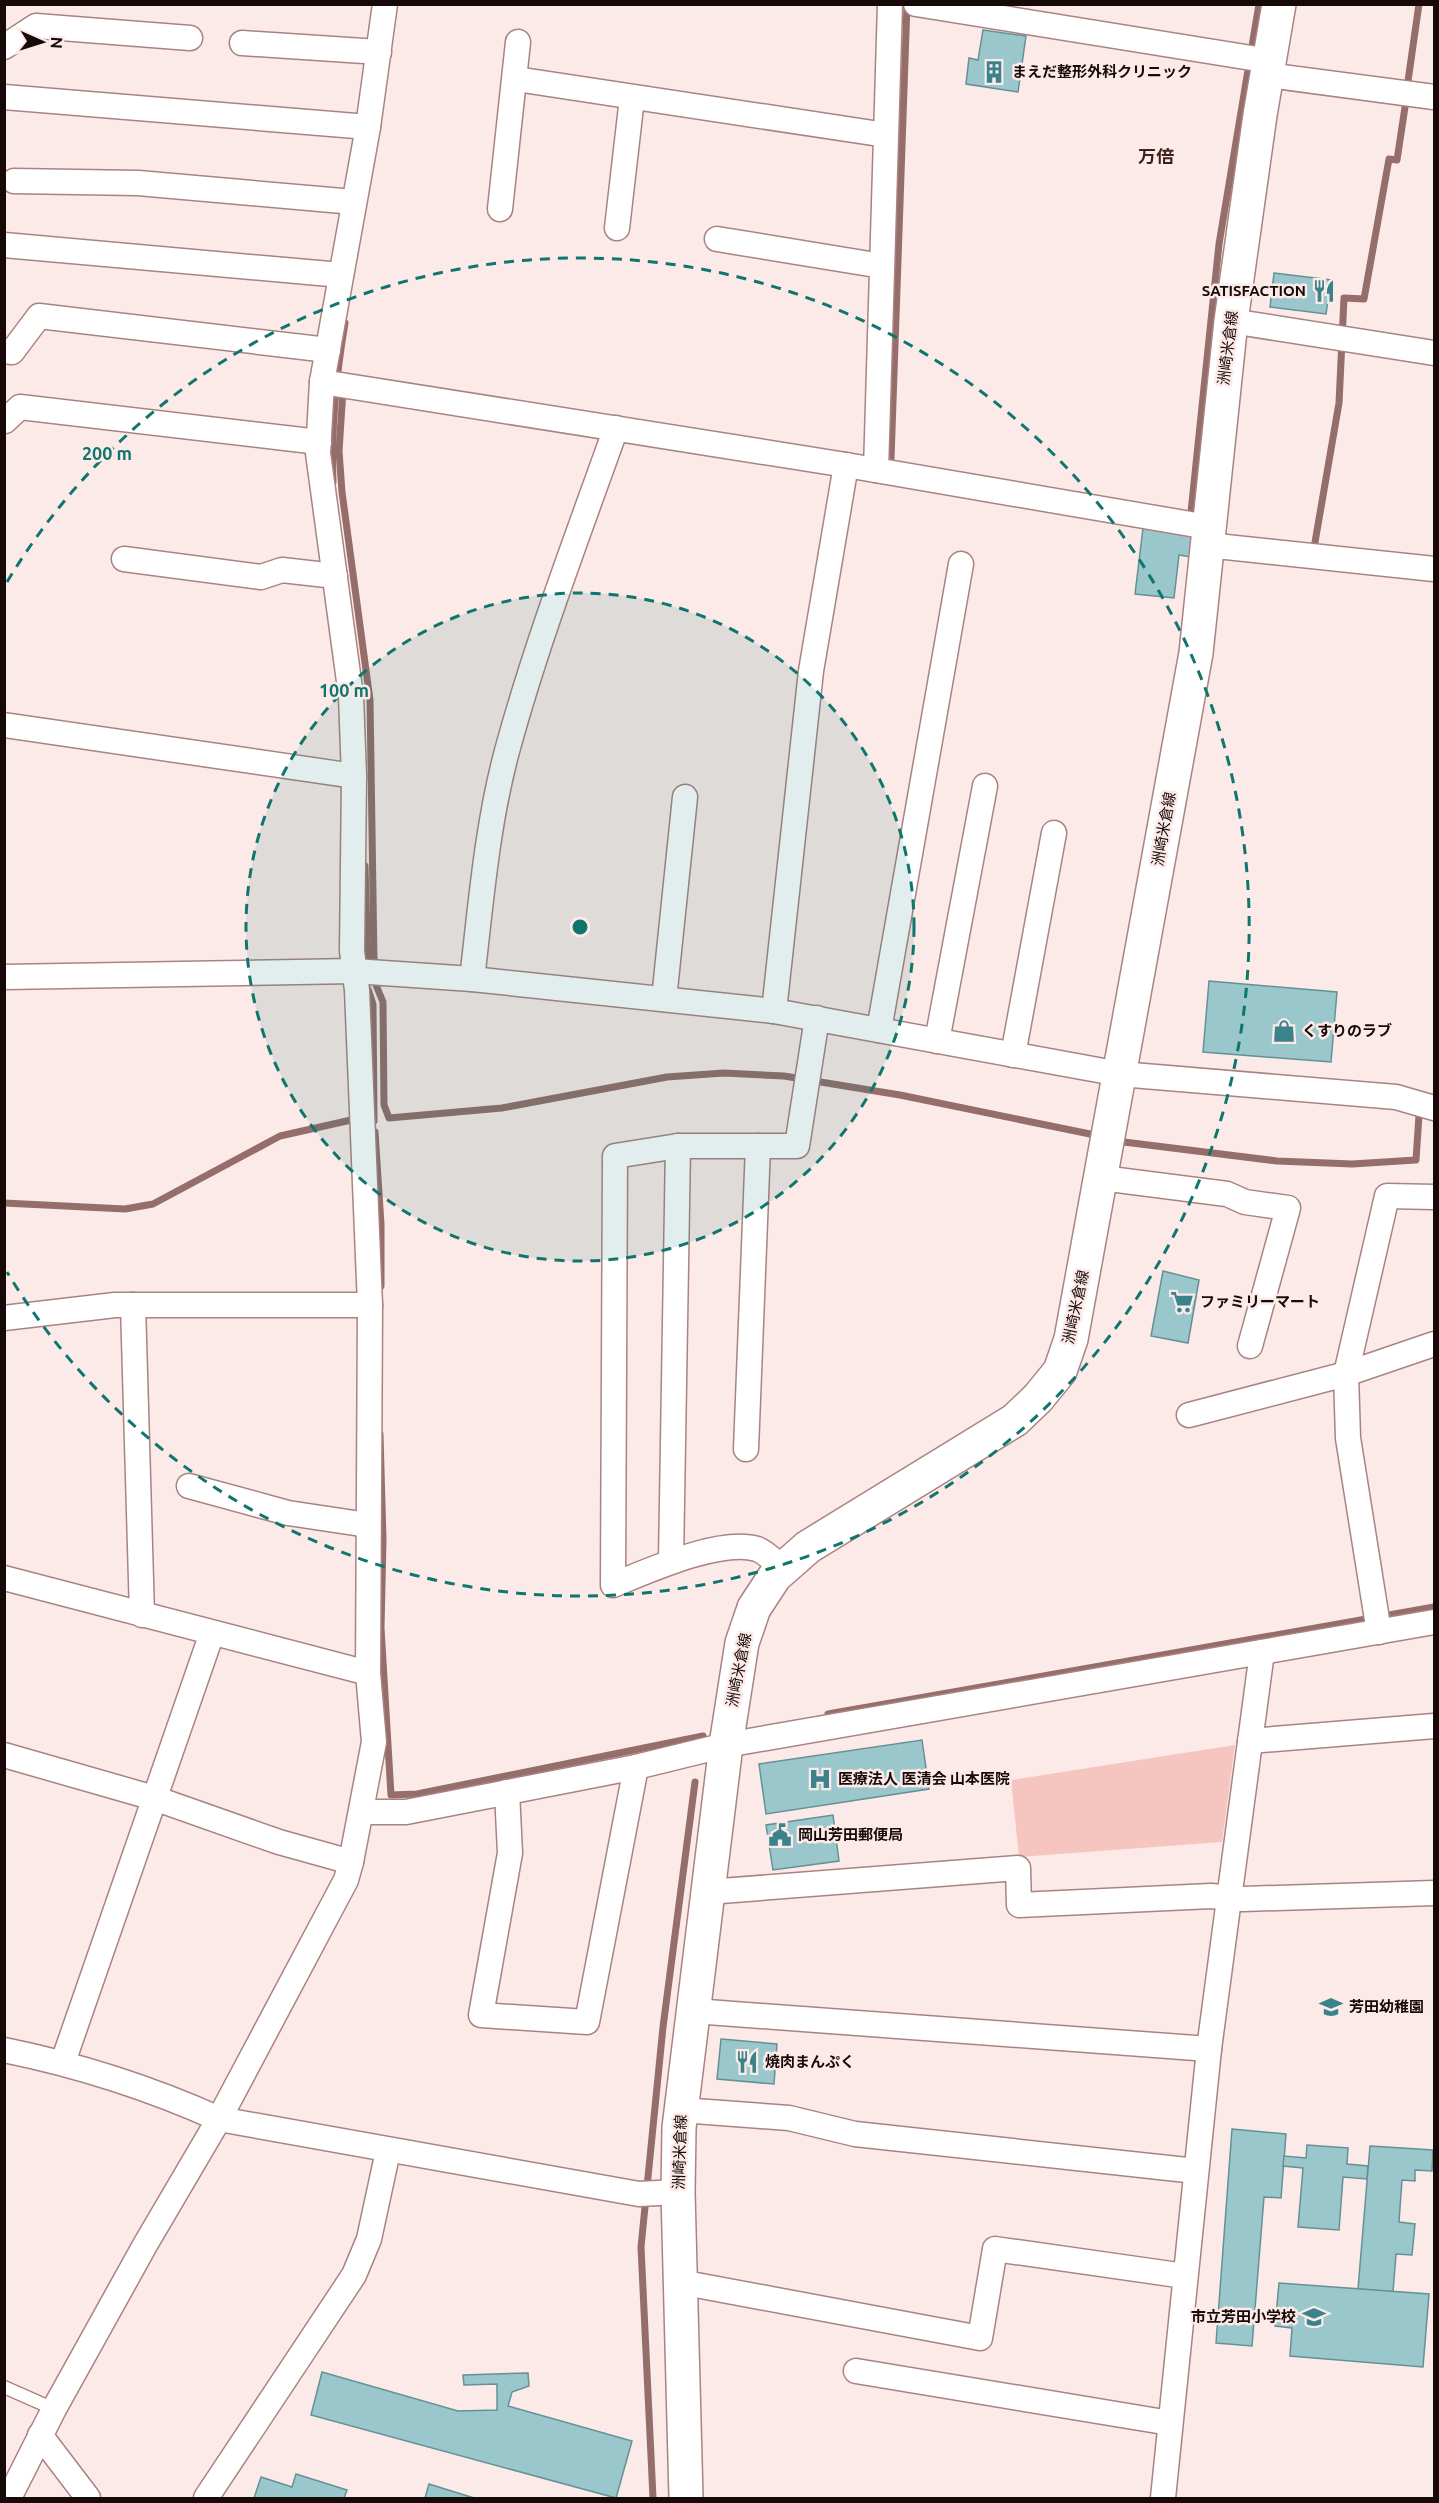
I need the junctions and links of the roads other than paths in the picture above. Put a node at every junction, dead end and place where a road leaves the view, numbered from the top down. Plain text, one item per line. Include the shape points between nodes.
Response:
1 (385, 4) edge
2 (916, 4) edge
3 (1279, 4) edge
4 (888, 5) edge
5 (190, 38) dead end
6 (519, 42) dead end
7 (242, 43) dead end
8 (4, 47) edge
9 (379, 52) junction
10 (1260, 63) junction
11 (516, 79) junction
12 (4, 97) edge
13 (1434, 97) edge
14 (632, 98) junction
15 (368, 127) junction
16 (886, 135) junction
17 (14, 181) dead end
18 (354, 202) junction
19 (500, 208) dead end
20 (617, 228) dead end
21 (717, 239) dead end
22 (4, 245) edge
23 (882, 266) junction
24 (341, 275) junction
25 (1231, 321) junction
26 (328, 350) junction
27 (4, 351) edge
28 (1434, 353) edge
29 (334, 384) junction
30 (5, 421) edge
31 (616, 428) junction
32 (319, 442) junction
33 (846, 465) junction
34 (876, 470) junction
35 (1207, 536) junction
36 (124, 559) dead end
37 (961, 564) dead end
38 (1434, 569) edge
39 (335, 576) junction
40 (4, 725) edge
41 (354, 776) junction
42 (985, 786) dead end
43 (685, 796) dead end
44 (1054, 833) dead end
45 (364, 972) junction
46 (4, 977) edge
47 (472, 979) junction
48 (664, 999) junction
49 (774, 1011) junction
50 (817, 1018) junction
51 (879, 1030) junction
52 (937, 1041) junction
53 (1013, 1055) junction
54 (1120, 1074) junction
55 (1434, 1108) edge
56 (678, 1146) junction
57 (758, 1146) junction
58 (1102, 1178) junction
59 (1434, 1197) edge
60 (133, 1305) junction
61 (370, 1305) junction
62 (4, 1318) edge
63 (1434, 1344) edge
64 (1250, 1346) dead end
65 (1346, 1374) junction
66 (1189, 1415) dead end
67 (746, 1449) dead end
68 (189, 1486) dead end
69 (368, 1525) junction
70 (671, 1561) junction
71 (783, 1569) junction
72 (4, 1578) edge
73 (142, 1615) junction
74 (1378, 1622) junction
75 (1434, 1622) edge
76 (212, 1633) junction
77 (1262, 1652) junction
78 (368, 1673) junction
79 (1434, 1726) edge
80 (1250, 1741) junction
81 (712, 1748) junction
82 (4, 1755) edge
83 (636, 1767) junction
84 (507, 1792) junction
85 (154, 1798) junction
86 (362, 1812) junction
87 (351, 1862) junction
88 (708, 1892) junction
89 (1434, 1893) edge
90 (1229, 1897) junction
91 (694, 2011) junction
92 (1209, 2049) junction
93 (4, 2050) edge
94 (63, 2062) junction
95 (681, 2110) junction
96 (219, 2119) junction
97 (388, 2151) junction
98 (1196, 2171) junction
99 (656, 2193) junction
100 (1185, 2276) junction
101 (680, 2282) junction
102 (856, 2371) dead end
103 (4, 2387) edge
104 (54, 2409) junction
105 (1170, 2423) junction
106 (40, 2435) junction
107 (9, 2499) edge
108 (88, 2499) edge
109 (206, 2499) edge
110 (686, 2499) edge
111 (1163, 2499) edge

1 - 9 street
2 - 10 street
3 - 10 main road, 洲崎米倉線
4 - 16 street
5 - 8 street via 36,27
6 - 11 street
7 - 9 street
9 - 15 street
10 - 13 street
10 - 25 main road, 洲崎米倉線
11 - 14 street
11 - 19 street
12 - 15 street
14 - 16 street
14 - 20 street
15 - 18 street
16 - 23 street
17 - 18 street via 138,183
18 - 24 street
21 - 23 street
22 - 24 street
23 - 34 street
24 - 26 street
25 - 28 street
25 - 35 main road, 洲崎米倉線
26 - 27 street via 39,316 12,352
26 - 29 street
29 - 31 street
29 - 32 street
30 - 32 street via 20,407
31 - 33 street
31 - 47 street via 507,752 484,869
32 - 39 street
33 - 34 street
33 - 49 street via 811,670
34 - 35 street
35 - 38 street
35 - 54 main road, 洲崎米倉線 via 1196,653
36 - 39 street via 261,577 282,570
37 - 51 street
39 - 41 street via 351,696
40 - 41 street
41 - 45 street
42 - 52 street
43 - 48 street
44 - 53 street
45 - 46 street
45 - 47 street
45 - 61 street via 357,990
47 - 48 street
48 - 49 street
49 - 50 street
50 - 51 street
50 - 57 street via 797,1146
51 - 52 street
52 - 53 street
53 - 54 street
54 - 55 street via 1396,1097
54 - 58 main road, 洲崎米倉線
56 - 57 street
56 - 70 street
56 - 70 street via 615,1156 613,1585
57 - 67 street
58 - 64 street via 1227,1194 1245,1202 1288,1208
58 - 71 main road, 洲崎米倉線 via 1071,1339 1060,1371 1038,1398 1016,1420 988,1439 808,1547
59 - 65 street via 1387,1196
60 - 61 street
60 - 62 street
60 - 73 street
61 - 69 street
63 - 65 street
65 - 66 street
65 - 74 street via 1348,1438
68 - 69 street via 288,1513
69 - 78 street
70 - 71 street via 733,1547 758,1549
71 - 81 main road, 洲崎米倉線 via 754,1608
72 - 73 street
73 - 76 street
74 - 75 street
74 - 77 street
76 - 78 street
76 - 85 street
77 - 80 street
77 - 81 street
78 - 86 street via 374,1742
79 - 80 street
80 - 90 street
81 - 83 street
81 - 88 main road, 洲崎米倉線
82 - 85 street
83 - 84 street
83 - 84 street via 587,2022 481,2015 510,1853
84 - 86 street via 406,1812
85 - 87 street via 279,1842
85 - 94 street
86 - 87 street
87 - 96 street via 346,1880
88 - 90 street via 1018,1868 1019,1905
88 - 91 main road, 洲崎米倉線
89 - 90 street
90 - 92 street
91 - 92 street
91 - 95 main road, 洲崎米倉線
92 - 98 street
93 - 94 street
94 - 96 street via 174,2099
95 - 98 street via 789,2118 855,2134
95 - 99 main road, 洲崎米倉線
96 - 97 street
96 - 104 street
97 - 99 street
97 - 109 street via 369,2239 354,2275
98 - 100 street
99 - 101 main road, 洲崎米倉線
100 - 101 street via 995,2249 980,2338
100 - 105 street
101 - 110 main road, 洲崎米倉線
102 - 105 street
103 - 104 lane
104 - 106 street
105 - 111 street
106 - 107 street
106 - 108 street

